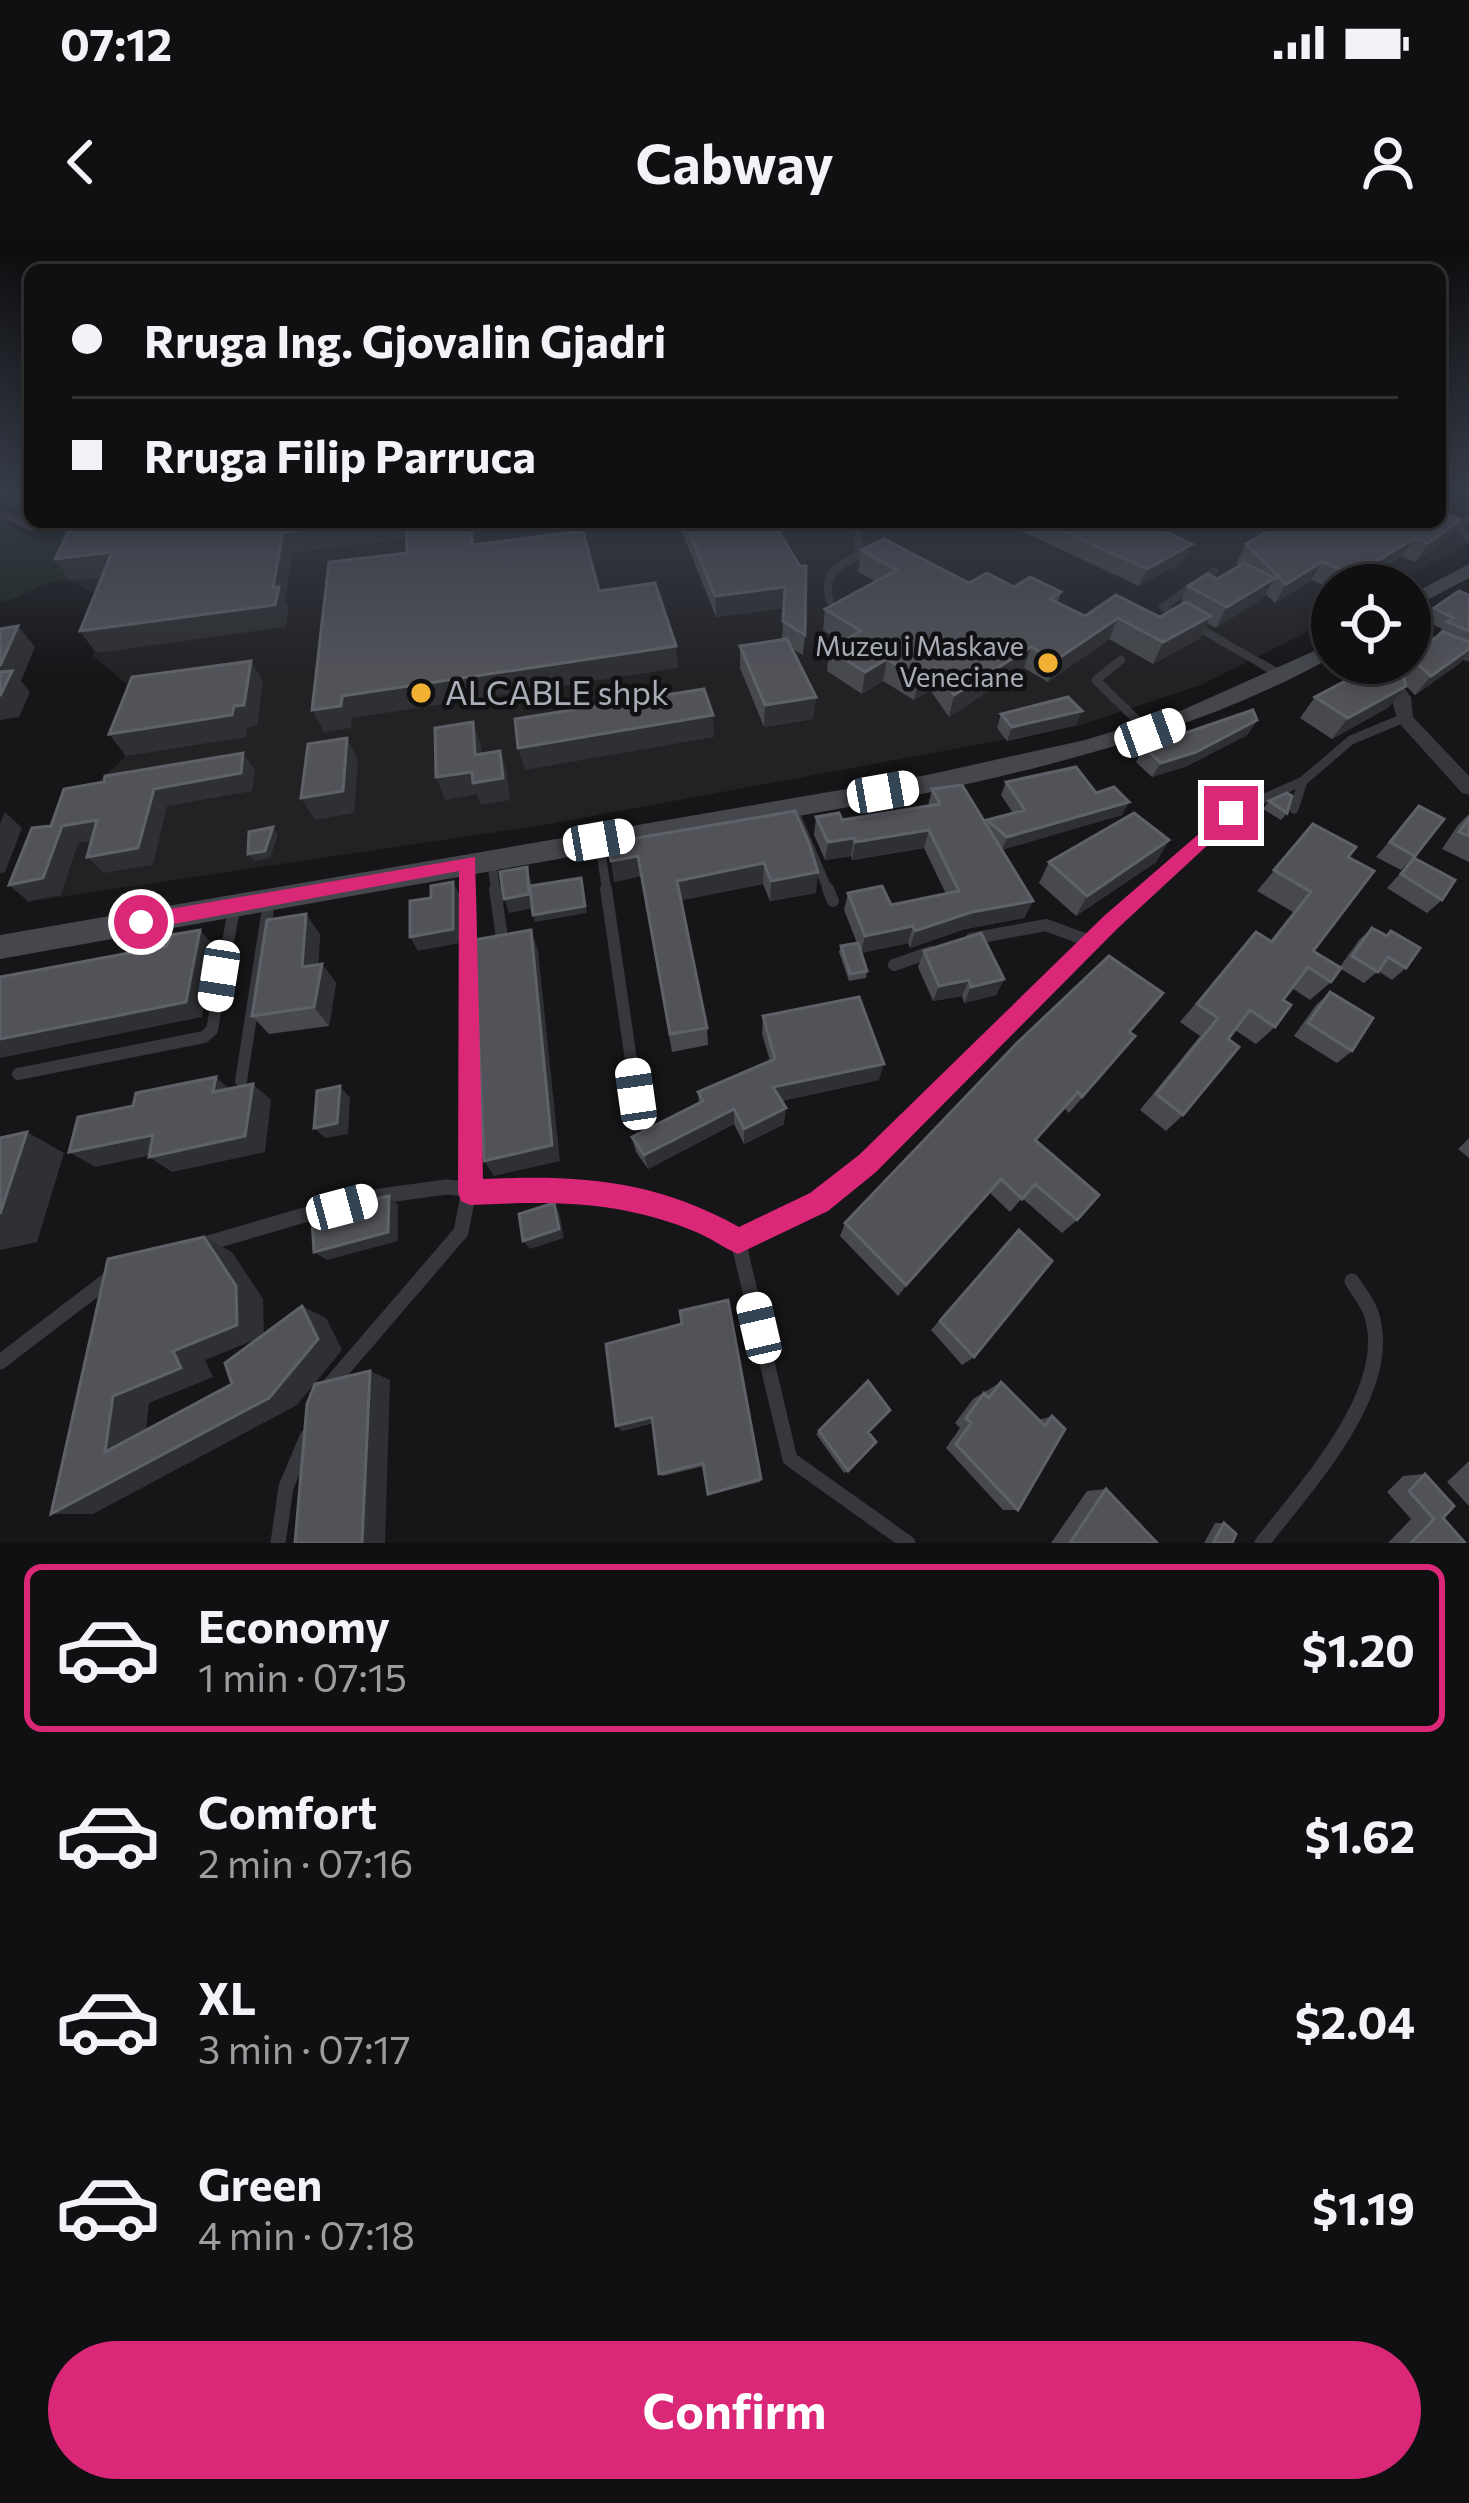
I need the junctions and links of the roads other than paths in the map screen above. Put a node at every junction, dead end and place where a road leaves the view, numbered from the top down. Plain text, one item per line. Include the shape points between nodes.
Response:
1 (859, 551) edge
2 (1469, 570) edge
3 (1214, 571) edge
4 (1431, 591) edge
5 (830, 601) edge
6 (1431, 641) edge
7 (1469, 657) edge
8 (1120, 660) dead end
9 (1311, 665) edge
10 (1283, 677) junction
11 (1386, 684) edge
12 (1404, 718) junction
13 (1150, 733) junction
14 (1303, 781) junction
15 (1469, 788) edge
16 (793, 808) junction
17 (1294, 809) edge
18 (599, 840) junction
19 (480, 860) junction
20 (269, 899) junction
21 (833, 902) dead end
22 (235, 906) junction
23 (502, 938) edge
24 (1092, 942) junction
25 (960, 943) edge
26 (0, 947) edge
27 (939, 949) edge
28 (895, 965) dead end
29 (18, 1074) dead end
30 (241, 1081) edge
31 (636, 1094) dead end
32 (470, 1192) junction
33 (738, 1241) junction
34 (194, 1247) edge
35 (127, 1265) edge
36 (1352, 1281) dead end
37 (0, 1363) edge
38 (320, 1406) edge
39 (311, 1426) edge
40 (278, 1543) edge
41 (908, 1543) edge
42 (1262, 1543) edge

1 - 5 lane via 829,572
2 - 4 main road
3 - 10 lane via 1163,607
6 - 7 street
8 - 13 lane via 1096,680
9 - 10 main road
10 - 13 main road
11 - 12 street via 1402,693
12 - 14 lane via 1351,740
12 - 15 street
13 - 16 main road
14 - 17 lane
14 - 24 lane via 1210,828
16 - 18 main road
16 - 21 lane
18 - 19 main road
18 - 31 lane
19 - 20 main road
19 - 23 lane
19 - 32 lane
20 - 22 main road
20 - 30 lane
22 - 26 main road
22 - 29 lane via 212,1030 204,1037
24 - 25 lane via 1046,926
24 - 33 lane via 868,1164 819,1202
27 - 28 lane
32 - 33 lane via 617,1195
32 - 34 lane via 446,1187 382,1196
32 - 38 lane via 463,1229 328,1386
33 - 41 lane via 790,1459
35 - 37 lane
36 - 42 lane via 1375,1319 1370,1378 1358,1411
39 - 40 lane via 286,1487

